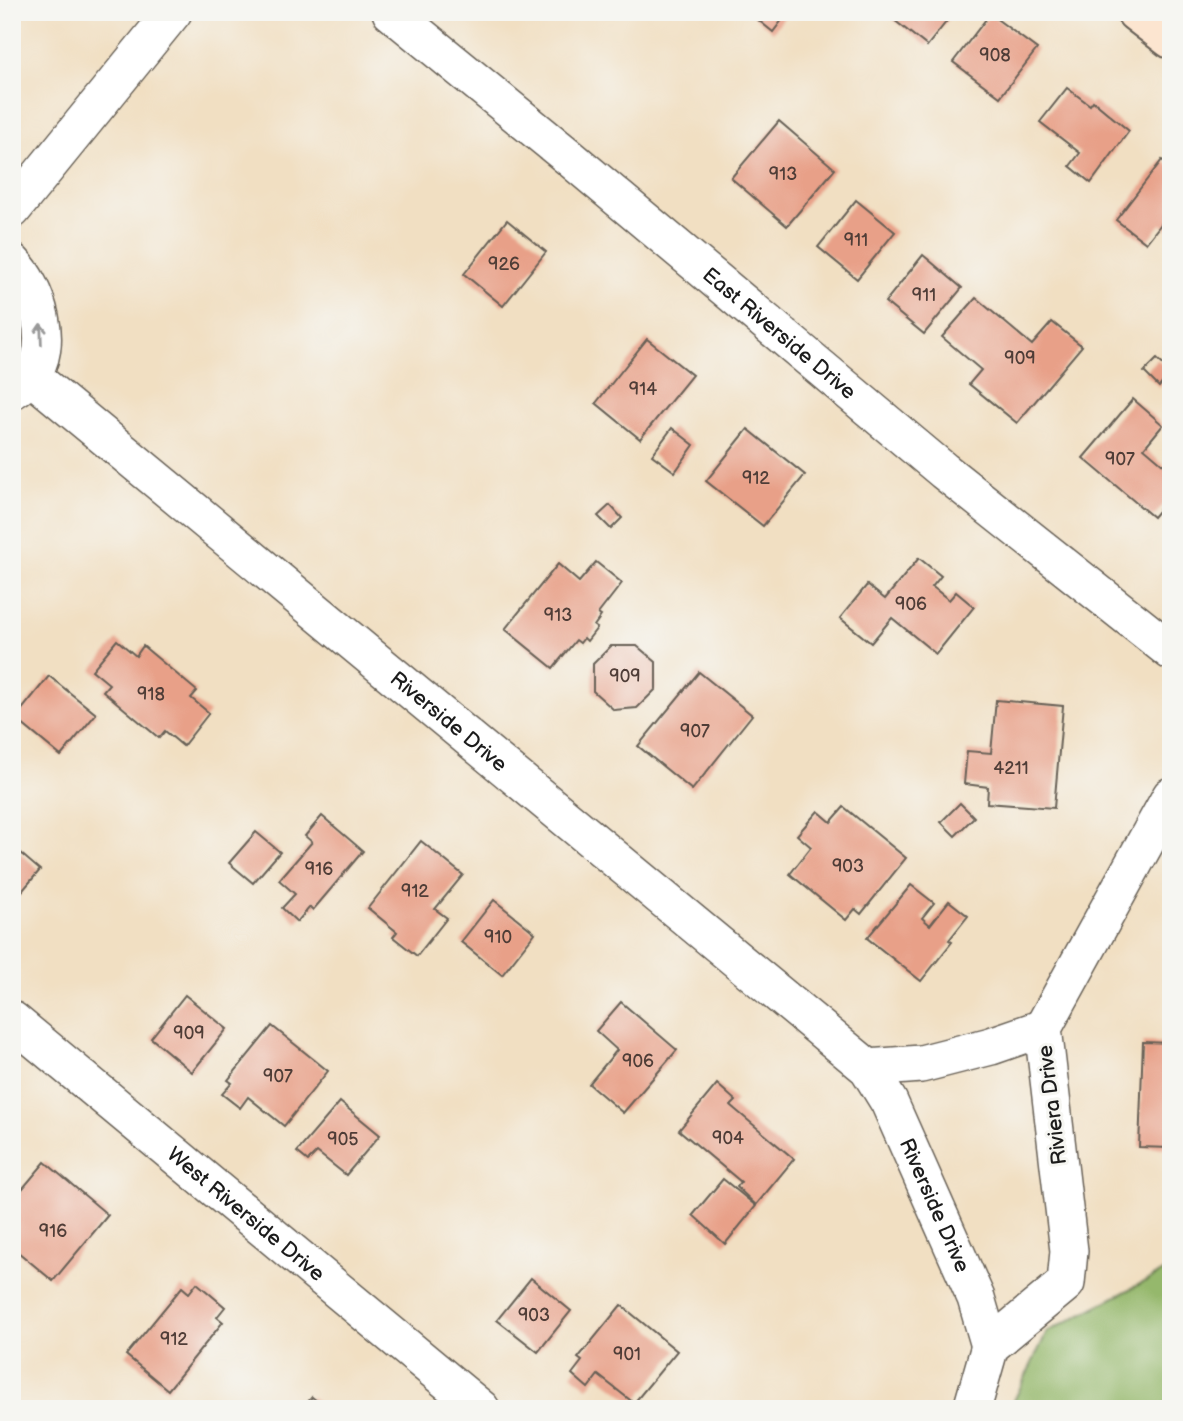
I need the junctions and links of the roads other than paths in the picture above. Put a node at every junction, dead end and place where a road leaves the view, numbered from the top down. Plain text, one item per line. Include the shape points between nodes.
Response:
1 (173, 12) edge
2 (391, 12) edge
3 (1136, 12) edge
4 (1171, 39) edge
5 (12, 210) edge
6 (12, 262) edge
7 (22, 384) edge
8 (1171, 651) edge
9 (1171, 796) edge
10 (12, 1020) edge
11 (1043, 1028) junction
12 (868, 1068) junction
13 (990, 1346) junction
14 (481, 1409) edge
15 (972, 1409) edge

1 - 5 street
2 - 8 street, East Riverside Drive via 944,471
3 - 4 street
7 -> 6 street via 42,350 40,310
7 - 12 street, Riverside Drive
9 - 11 street, Riviera Drive
10 - 14 street, West Riverside Drive
11 - 12 street via 921,1064
11 - 13 street, Riviera Drive via 1069,1251 1066,1283
12 - 13 street, Riverside Drive via 889,1102 976,1297
13 - 15 street

